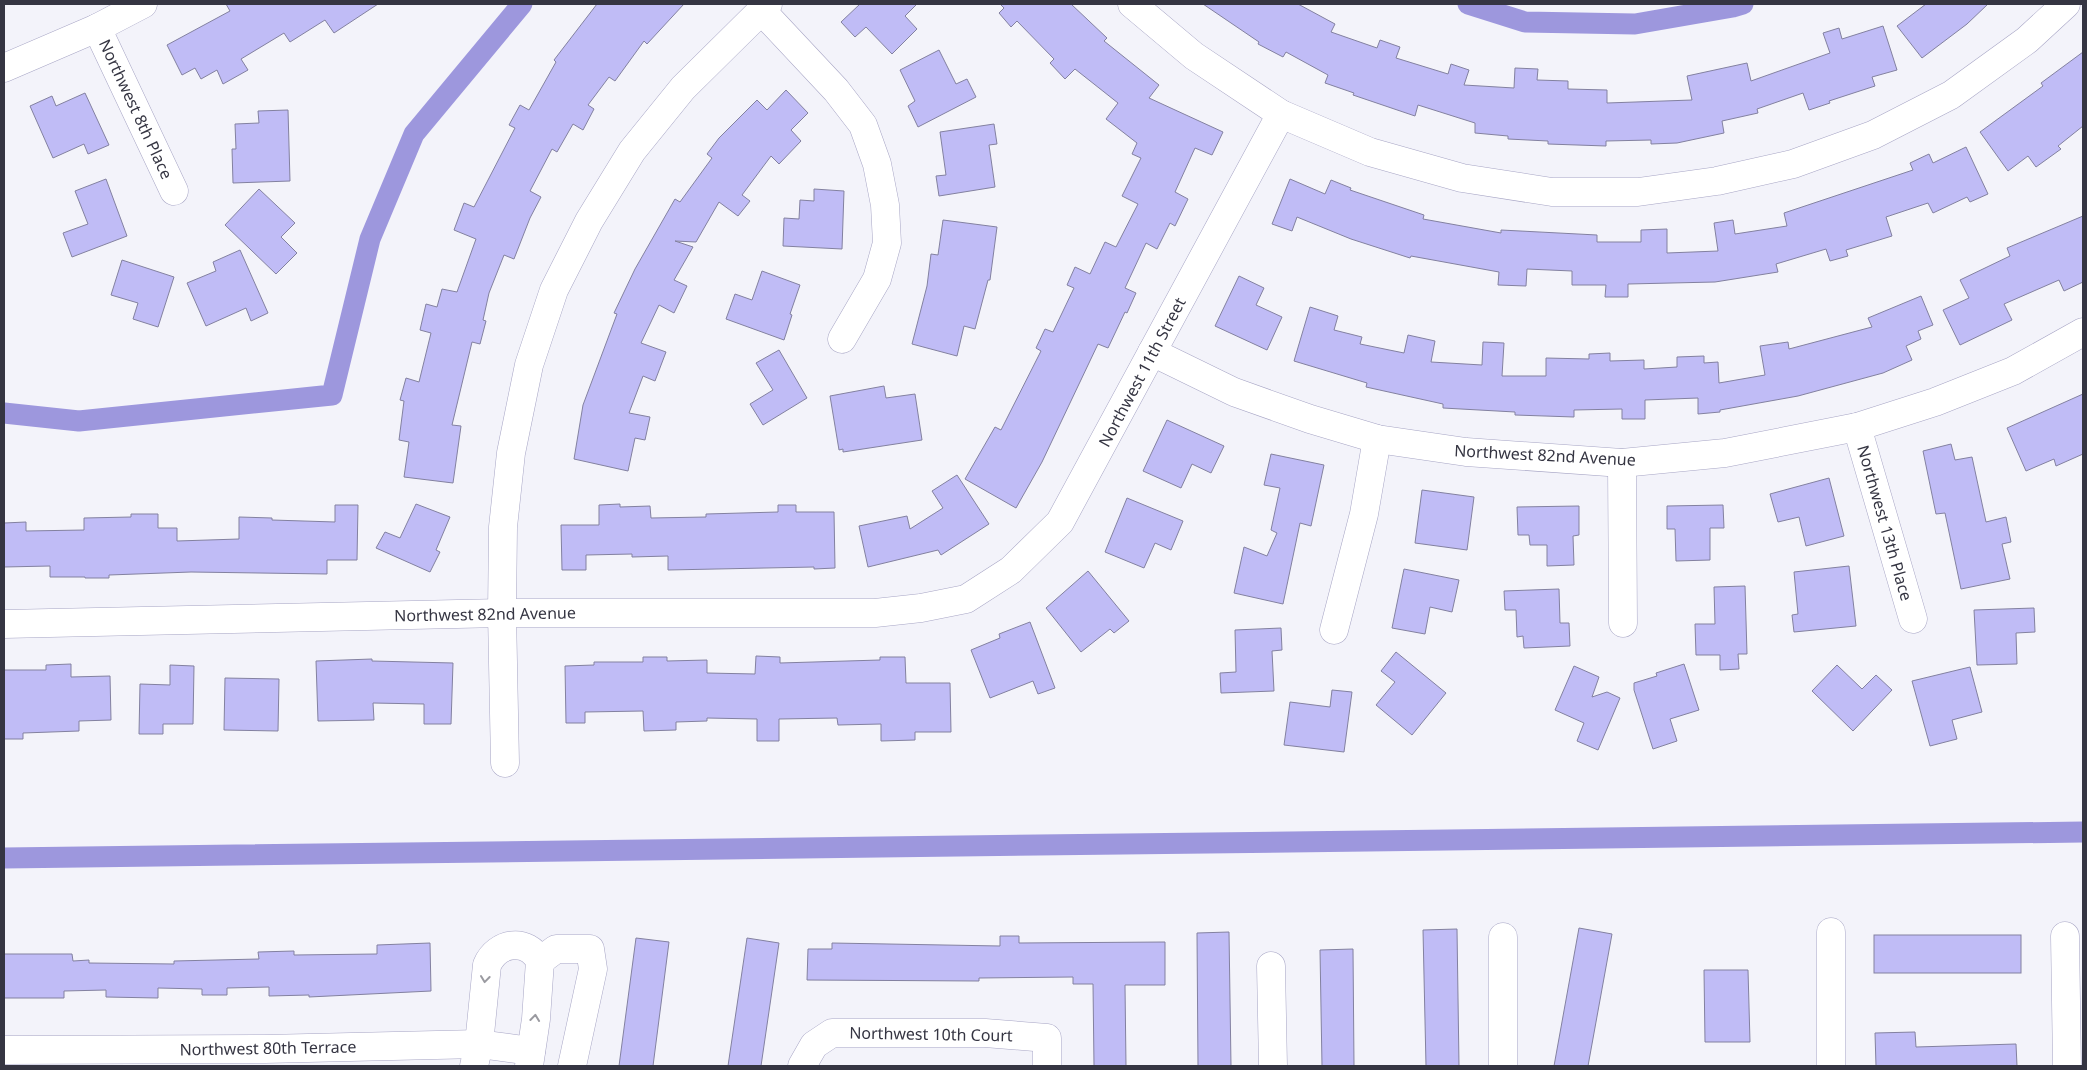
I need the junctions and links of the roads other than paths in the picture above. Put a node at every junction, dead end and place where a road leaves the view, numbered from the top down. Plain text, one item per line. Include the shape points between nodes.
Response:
1 (143, 4) edge
2 (1132, 4) edge
3 (2066, 4) edge
4 (764, 7) edge
5 (98, 28) junction
6 (4, 68) edge
7 (1281, 114) junction
8 (174, 191) dead end
9 (2083, 332) edge
10 (842, 339) dead end
11 (1152, 352) junction
12 (1857, 427) junction
13 (1377, 439) junction
14 (1622, 462) junction
15 (966, 598) joint
16 (502, 613) junction
17 (1913, 619) dead end
18 (1623, 623) dead end
19 (4, 624) edge
20 (1334, 630) dead end
21 (505, 763) dead end
22 (1831, 932) dead end
23 (2065, 936) dead end
24 (1503, 937) dead end
25 (540, 961) junction
26 (1271, 966) dead end
27 (4, 1050) edge
28 (476, 1055) edge
29 (37, 1058) edge
30 (264, 1058) edge
31 (530, 1059) edge
32 (572, 1066) edge
33 (802, 1066) edge
34 (1047, 1066) edge
35 (1274, 1066) edge
36 (1503, 1066) edge
37 (1831, 1066) edge
38 (2067, 1066) edge

1 - 5 street
2 - 7 street via 1194,56
3 - 7 street via 2027,40 1951,95 1873,135 1793,164 1708,182 1638,192 1543,191 1462,178 1370,152
4 - 10 street via 863,125 877,164 885,205 887,243 877,279
4 - 16 street via 683,88 632,151 589,221 554,290 529,365 511,453 503,527
5 - 6 street
5 - 8 street, Northwest 8th Place
7 - 11 street, Northwest 11th Street
9 - 12 street, Northwest 82nd Avenue via 2013,371 1935,402
11 - 13 street, Northwest 82nd Avenue via 1234,392
11 - 15 street, Northwest 11th Street via 1060,522 1011,570
12 - 14 street, Northwest 82nd Avenue via 1725,453
12 - 17 street, Northwest 13th Place
13 - 14 street, Northwest 82nd Avenue via 1466,452
13 - 20 street via 1364,514
14 - 18 street
15 - 16 street, Northwest 82nd Avenue via 876,613
16 - 19 street, Northwest 82nd Avenue
16 - 21 street
22 - 37 street
23 - 38 street
24 - 36 street
25 -> 28 street via 532,950 519,946 506,946 491,955
31 -> 25 street
25 - 32 street via 556,949 590,950 594,968
26 - 35 street
27 - 29 street, Northwest 80th Terrace
28 - 30 street, Northwest 80th Terrace
28 - 31 street, Northwest 80th Terrace
29 - 30 street, Northwest 80th Terrace
33 - 34 street, Northwest 10th Court via 814,1045 832,1033 985,1033 1047,1038

